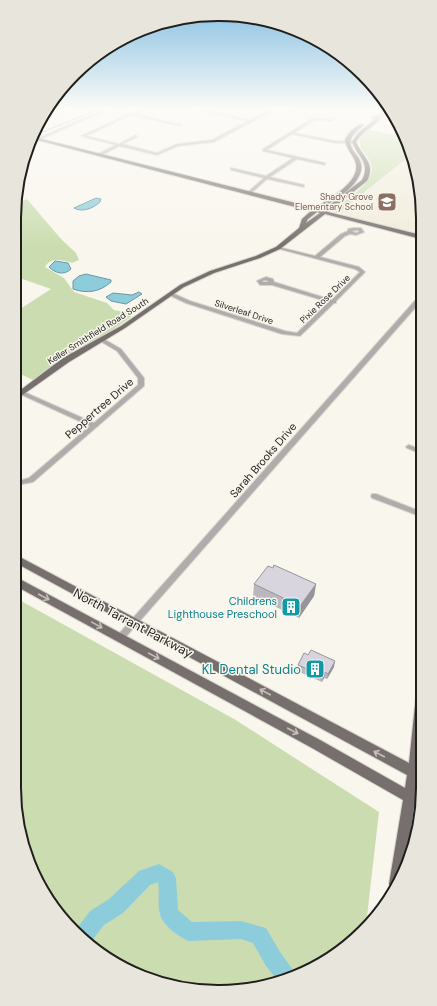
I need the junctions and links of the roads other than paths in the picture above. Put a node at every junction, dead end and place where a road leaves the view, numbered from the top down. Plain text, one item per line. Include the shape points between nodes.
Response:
1 (99, 155) edge
2 (284, 155) edge
3 (354, 155) edge
4 (361, 155) edge
5 (296, 158) junction
6 (324, 164) dead end
7 (232, 169) dead end
8 (267, 177) junction
9 (303, 186) dead end
10 (242, 191) junction
11 (249, 193) junction
12 (317, 210) junction
13 (324, 212) junction
14 (302, 230) junction
15 (350, 232) dead end
16 (416, 236) edge
17 (280, 246) junction
18 (317, 257) junction
19 (272, 283) dead end
20 (168, 296) junction
21 (334, 302) junction
22 (416, 303) edge
23 (295, 336) joint
24 (102, 340) junction
25 (22, 393) joint
26 (95, 426) junction
27 (409, 447) dead end
28 (416, 450) edge
29 (21, 480) edge
30 (374, 496) dead end
31 (416, 513) edge
32 (21, 562) edge
33 (21, 584) edge
34 (133, 623) junction
35 (120, 638) junction
36 (416, 773) edge
37 (415, 800) edge
38 (400, 864) edge

1 - 10 main road
2 - 5 street
3 - 12 main road, Keller Smithfield Road South via 358,162 357,175 348,186
4 - 13 main road, Keller Smithfield Road South via 366,162 368,175 351,192
5 - 6 street
5 - 8 street
7 - 8 street
8 - 9 street
8 - 10 street
8 - 11 street
10 - 11 main road
11 - 12 main road
12 - 13 main road
12 - 14 main road, Keller Smithfield Road South via 305,220
13 - 14 main road, Keller Smithfield Road South
13 - 16 main road
14 - 17 main road, Keller Smithfield Road South
15 - 18 street
17 - 18 street
17 - 20 main road, Keller Smithfield Road South via 258,257 203,275
18 - 21 street, Pixie Rose Drive via 362,271 362,275
19 - 21 street
20 - 23 street, Silverleaf Drive
20 - 24 main road, Keller Smithfield Road South
21 - 23 street, Pixie Rose Drive via 301,334
22 - 34 street, Sarah Brooks Drive
24 - 25 main road, Keller Smithfield Road South via 66,360
24 - 26 street, Peppertree Drive via 119,350 142,382 138,390
25 - 26 street
26 - 29 street, Peppertree Drive via 32,479
27 - 28 street
30 - 31 street
32 - 34 main road, North Tarrant Parkway
33 -> 35 main road, North Tarrant Parkway
34 - 35 street, Sarah Brooks Drive
36 -> 34 main road, North Tarrant Parkway
35 -> 37 main road, North Tarrant Parkway
37 - 38 main road

